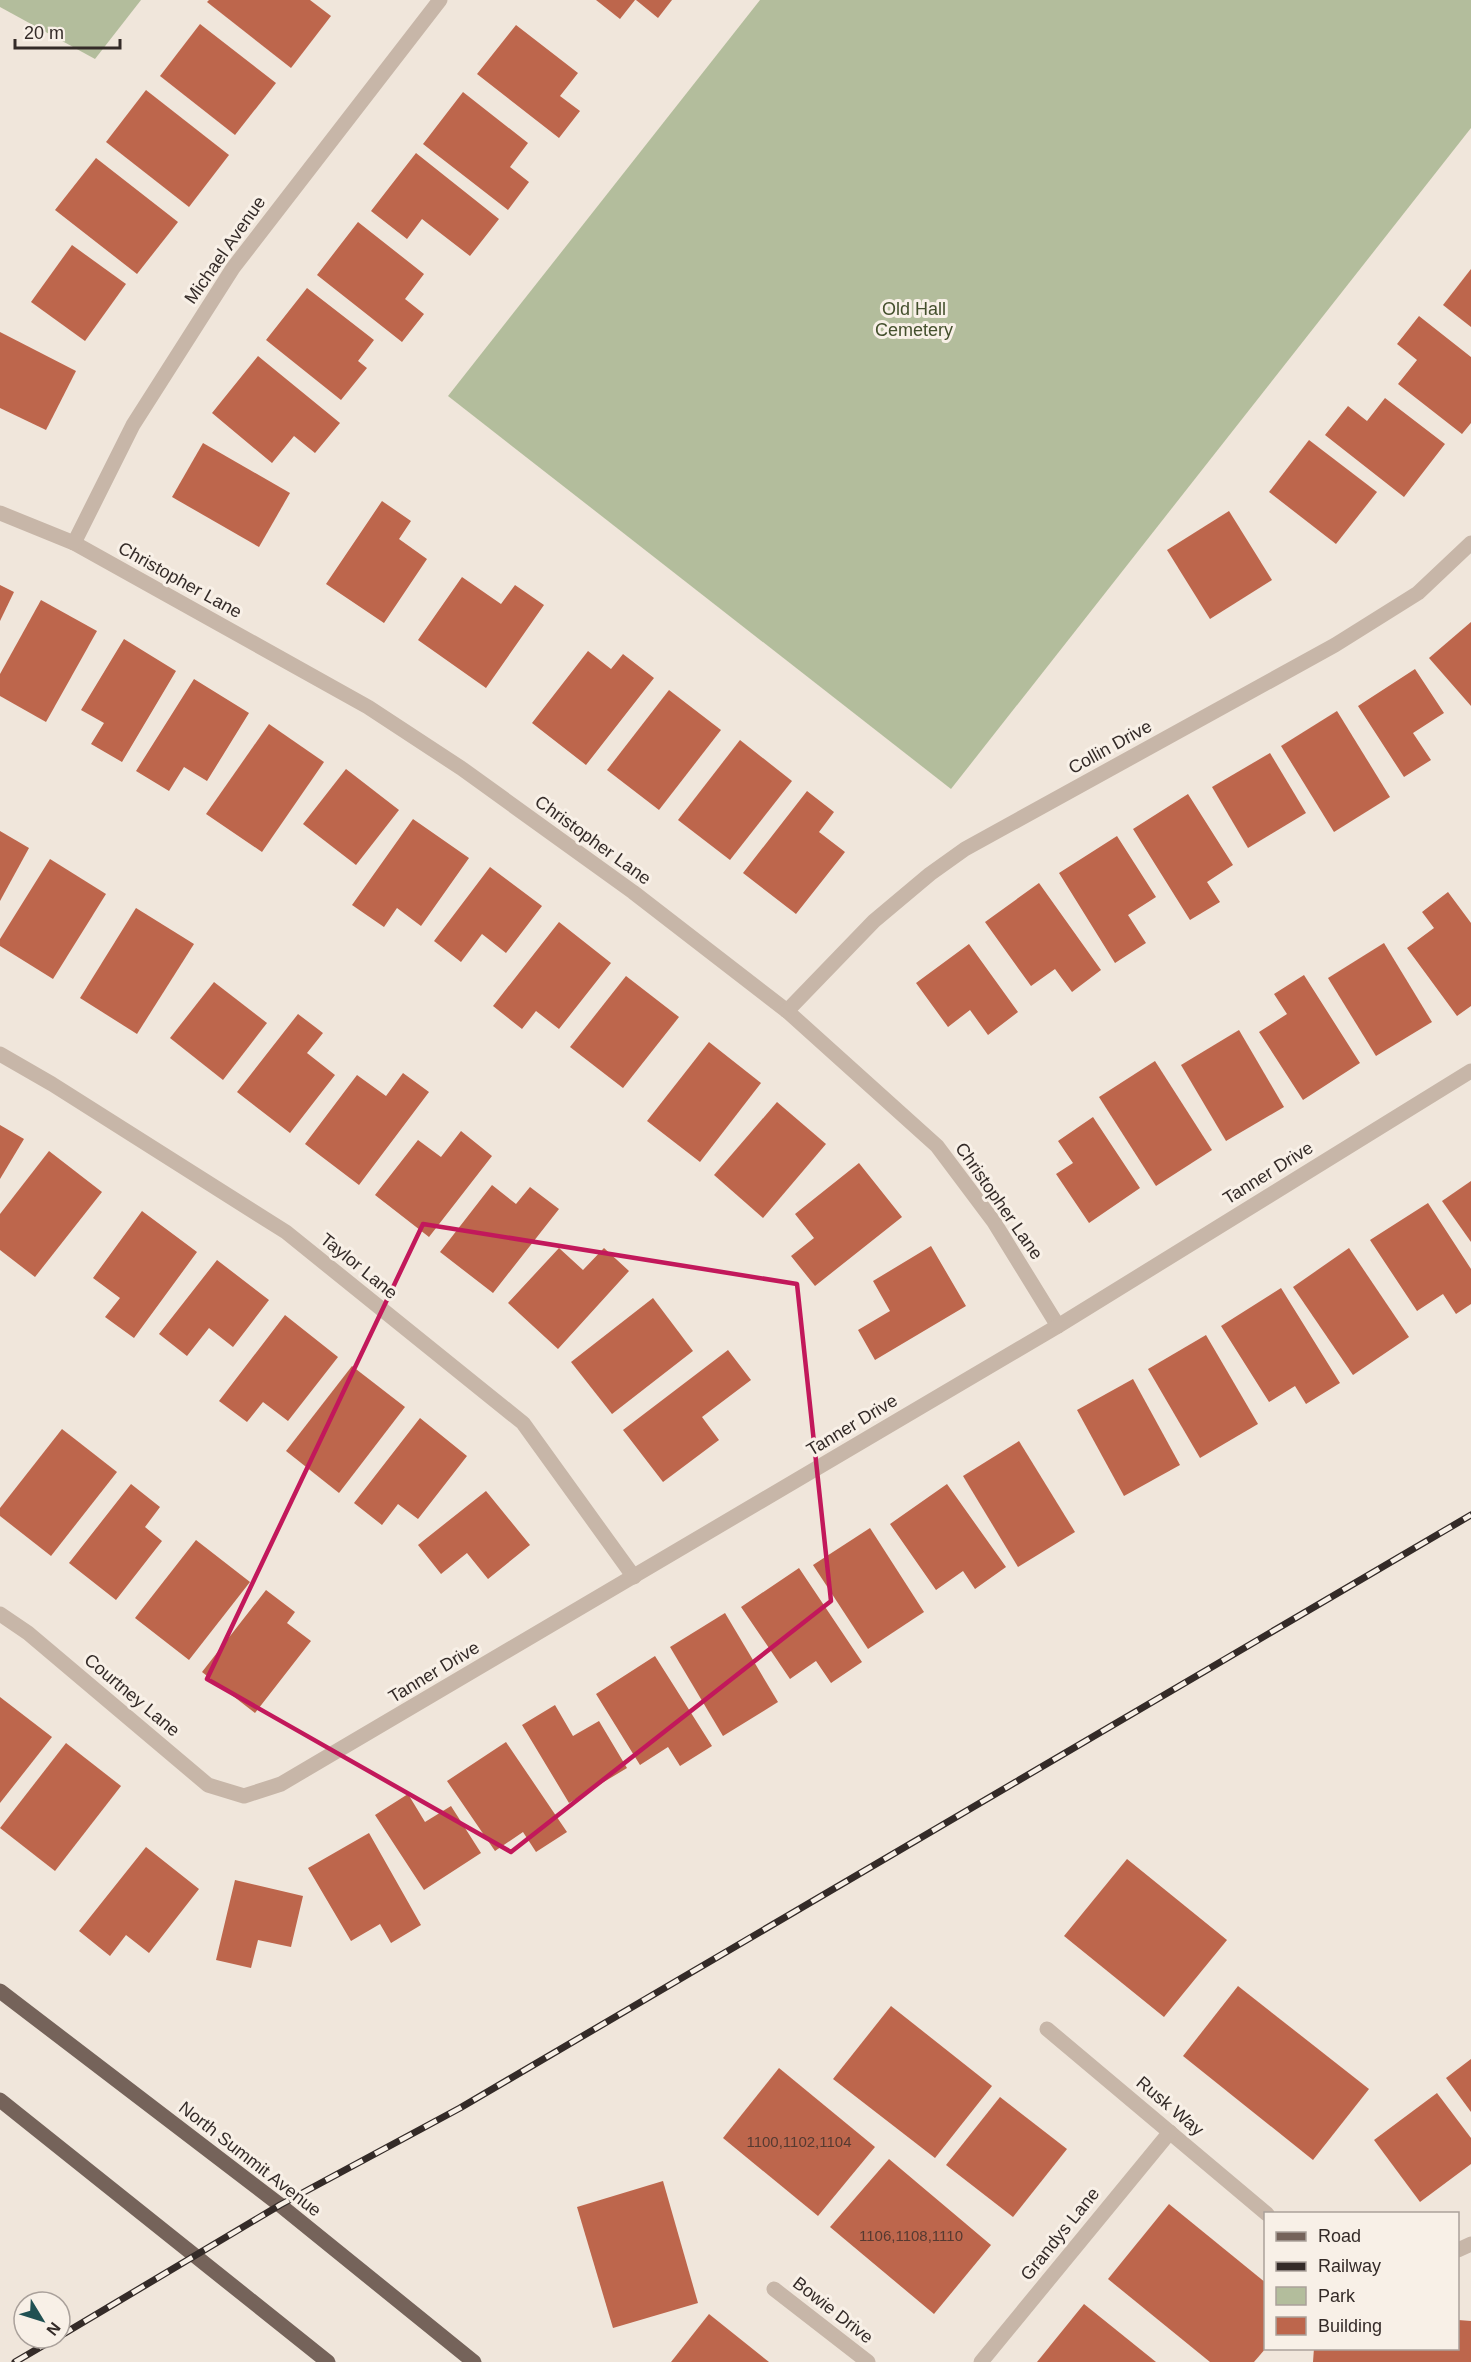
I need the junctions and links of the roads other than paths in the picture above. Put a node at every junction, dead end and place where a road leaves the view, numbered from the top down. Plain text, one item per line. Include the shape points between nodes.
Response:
1 (440, 0) edge
2 (0, 513) edge
3 (74, 543) junction
4 (1471, 543) edge
5 (787, 1011) junction
6 (0, 1054) edge
7 (1471, 1071) edge
8 (1058, 1326) junction
9 (634, 1576) junction
10 (0, 1614) edge
11 (244, 1796) joint
12 (0, 1991) edge
13 (1047, 2029) dead end
14 (0, 2100) edge
15 (1170, 2132) junction
16 (1265, 2212) edge
17 (774, 2289) dead end
18 (328, 2362) edge
19 (474, 2362) edge
20 (868, 2362) edge
21 (981, 2362) edge

1 - 3 street, Michael Avenue via 232,268 132,425
2 - 3 street, Christopher Lane
3 - 5 street, Christopher Lane via 368,707 461,768 633,892
4 - 5 street, Collin Drive via 1418,593 1335,645 965,849 874,921
5 - 8 street, Christopher Lane via 937,1146 994,1222
6 - 9 street, Taylor Lane via 286,1232 523,1423
7 - 8 street, Tanner Drive
8 - 9 street, Tanner Drive
9 - 11 street, Tanner Drive via 281,1784
10 - 11 street, Courtney Lane via 28,1633 208,1785
12 - 19 main road, North Summit Avenue via 280,2205
13 - 15 street, Rusk Way
14 - 18 main road
15 - 16 street, Rusk Way
15 - 21 street, Grandys Lane
17 - 20 street, Bowie Drive

